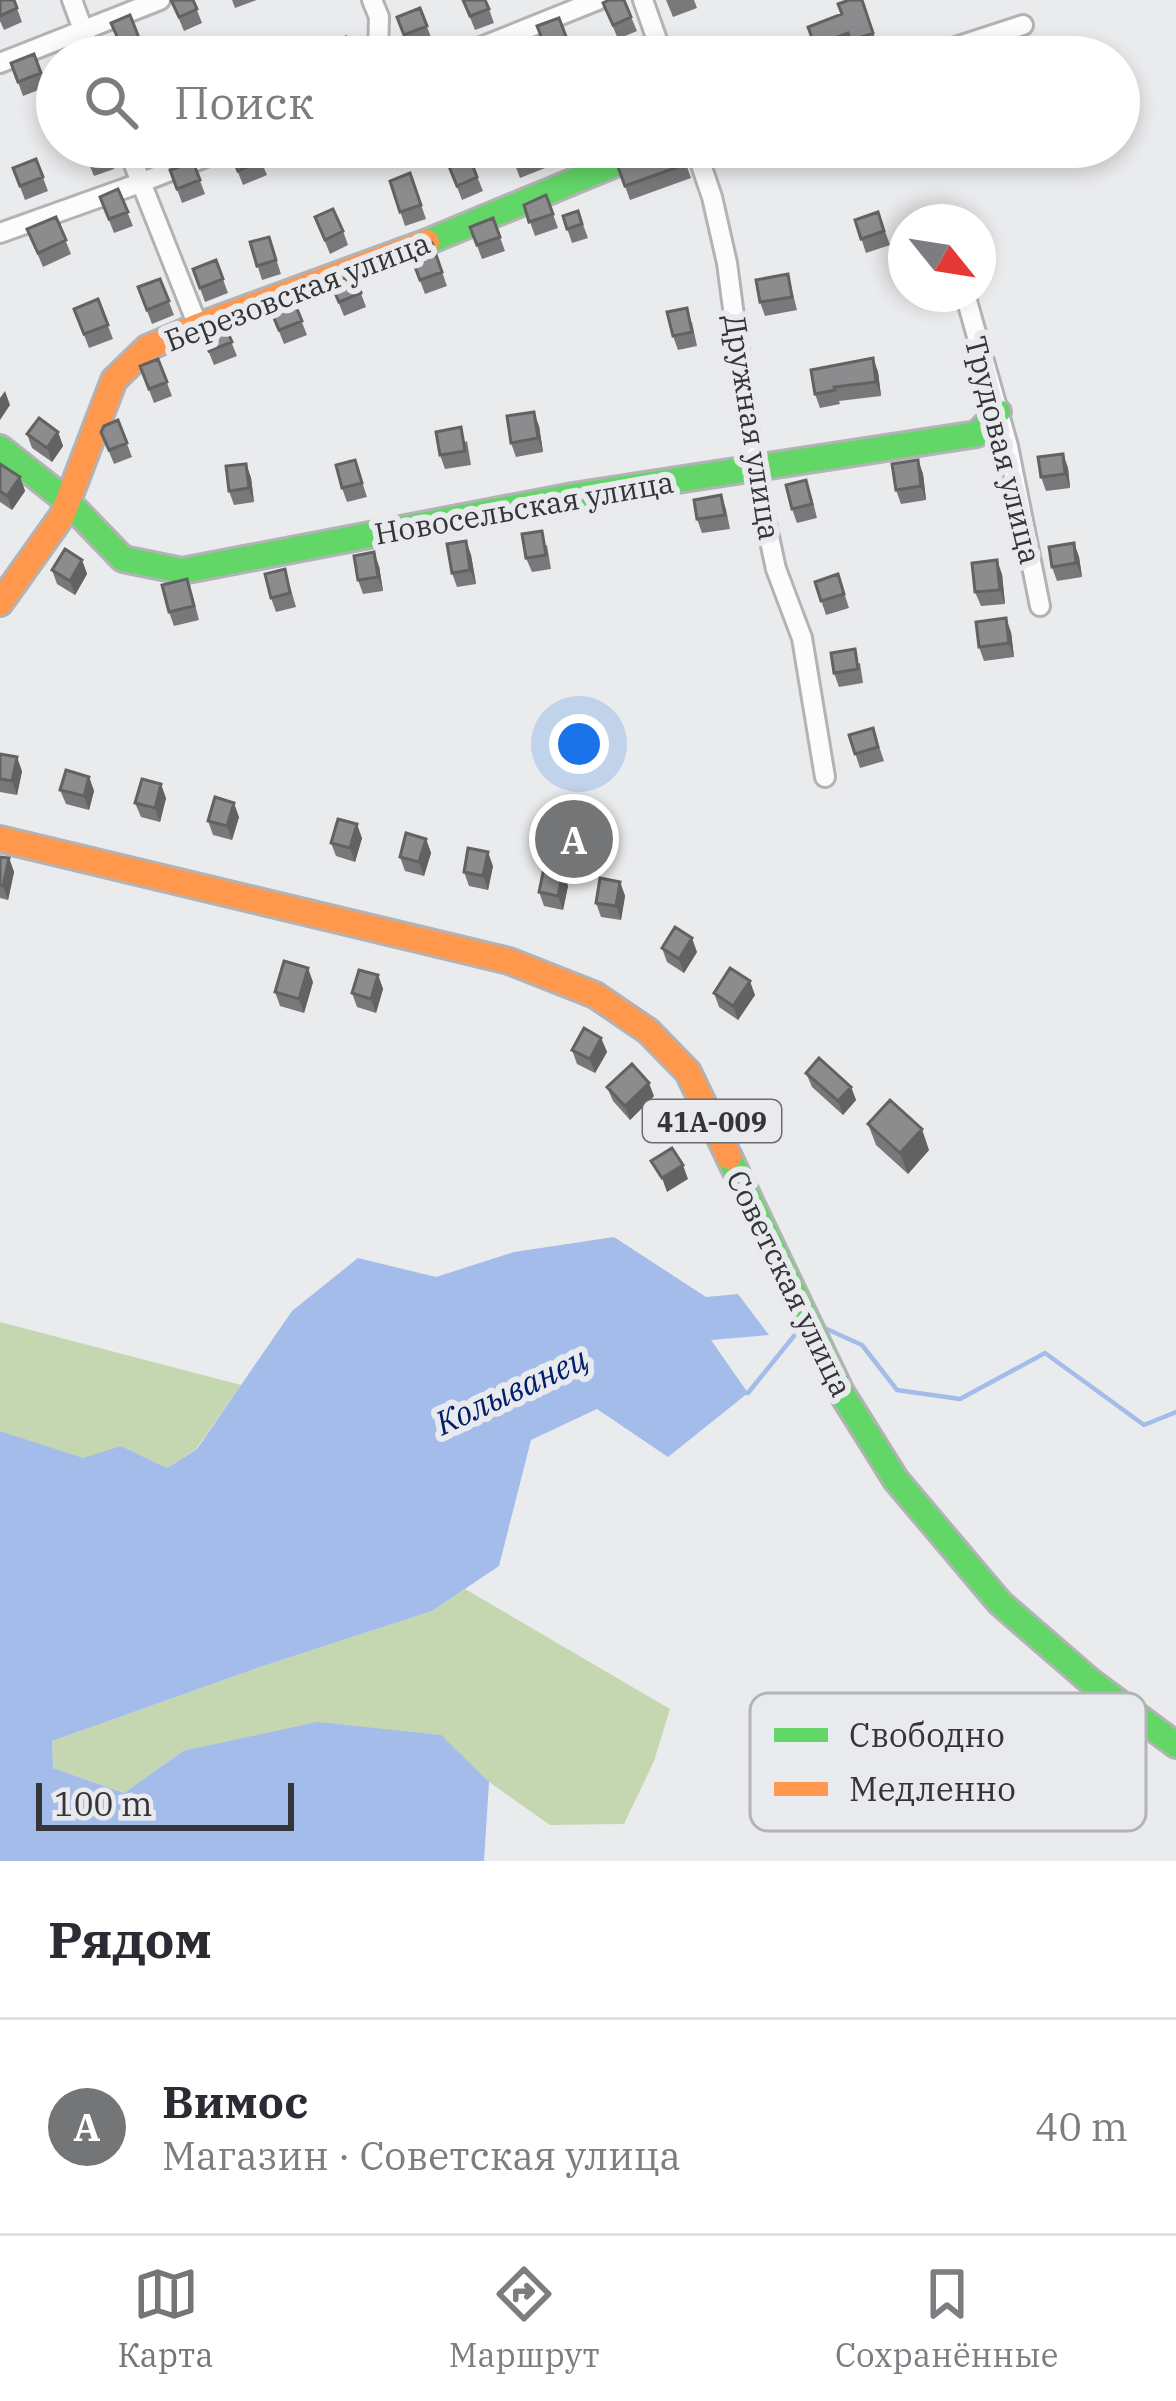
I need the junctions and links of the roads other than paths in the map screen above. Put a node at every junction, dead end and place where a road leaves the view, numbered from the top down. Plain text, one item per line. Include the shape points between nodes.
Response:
1 (72, 0) edge
2 (160, 0) edge
3 (372, 0) edge
4 (598, 0) edge
5 (643, 0) edge
6 (1023, 26) dead end
7 (83, 30) junction
8 (68, 36) edge
9 (85, 36) edge
10 (379, 36) edge
11 (508, 36) edge
12 (656, 36) edge
13 (991, 36) edge
14 (36, 49) edge
15 (0, 63) edge
16 (135, 168) edge
17 (178, 168) edge
18 (606, 168) edge
19 (702, 168) edge
20 (140, 183) junction
21 (0, 232) edge
22 (970, 312) edge
23 (199, 326) junction
24 (998, 412) junction
25 (0, 448) edge
26 (754, 467) junction
27 (68, 501) junction
28 (0, 603) edge
29 (1040, 606) dead end
30 (824, 777) dead end
31 (0, 839) edge
32 (1106, 1693) edge
33 (1146, 1723) edge
34 (1176, 1745) edge

1 - 7 street
2 - 7 street
3 - 10 street
4 - 11 street
5 - 12 street
6 - 13 street
7 - 8 street
7 - 9 street
14 - 15 street
16 - 20 street
17 - 20 street
18 - 23 street, Березовская улица
19 - 26 street, Дружная улица via 727,263
20 - 21 street
20 - 23 street
22 - 24 street, Трудовая улица
23 - 27 street, Березовская улица via 147,348 114,380
24 - 26 street, Новосельская улица via 977,434
24 - 29 street, Трудовая улица
25 - 27 street, Новосельская улица
26 - 27 street, Новосельская улица via 182,571 122,559
26 - 30 street, Дружная улица via 776,569 802,638
27 - 28 street, Березовская улица
31 - 32 street, Советская улица / 41А-009 via 509,961 596,995 648,1031 688,1072 842,1392 896,1480 1000,1603
33 - 34 street, Советская улица / 41А-009

